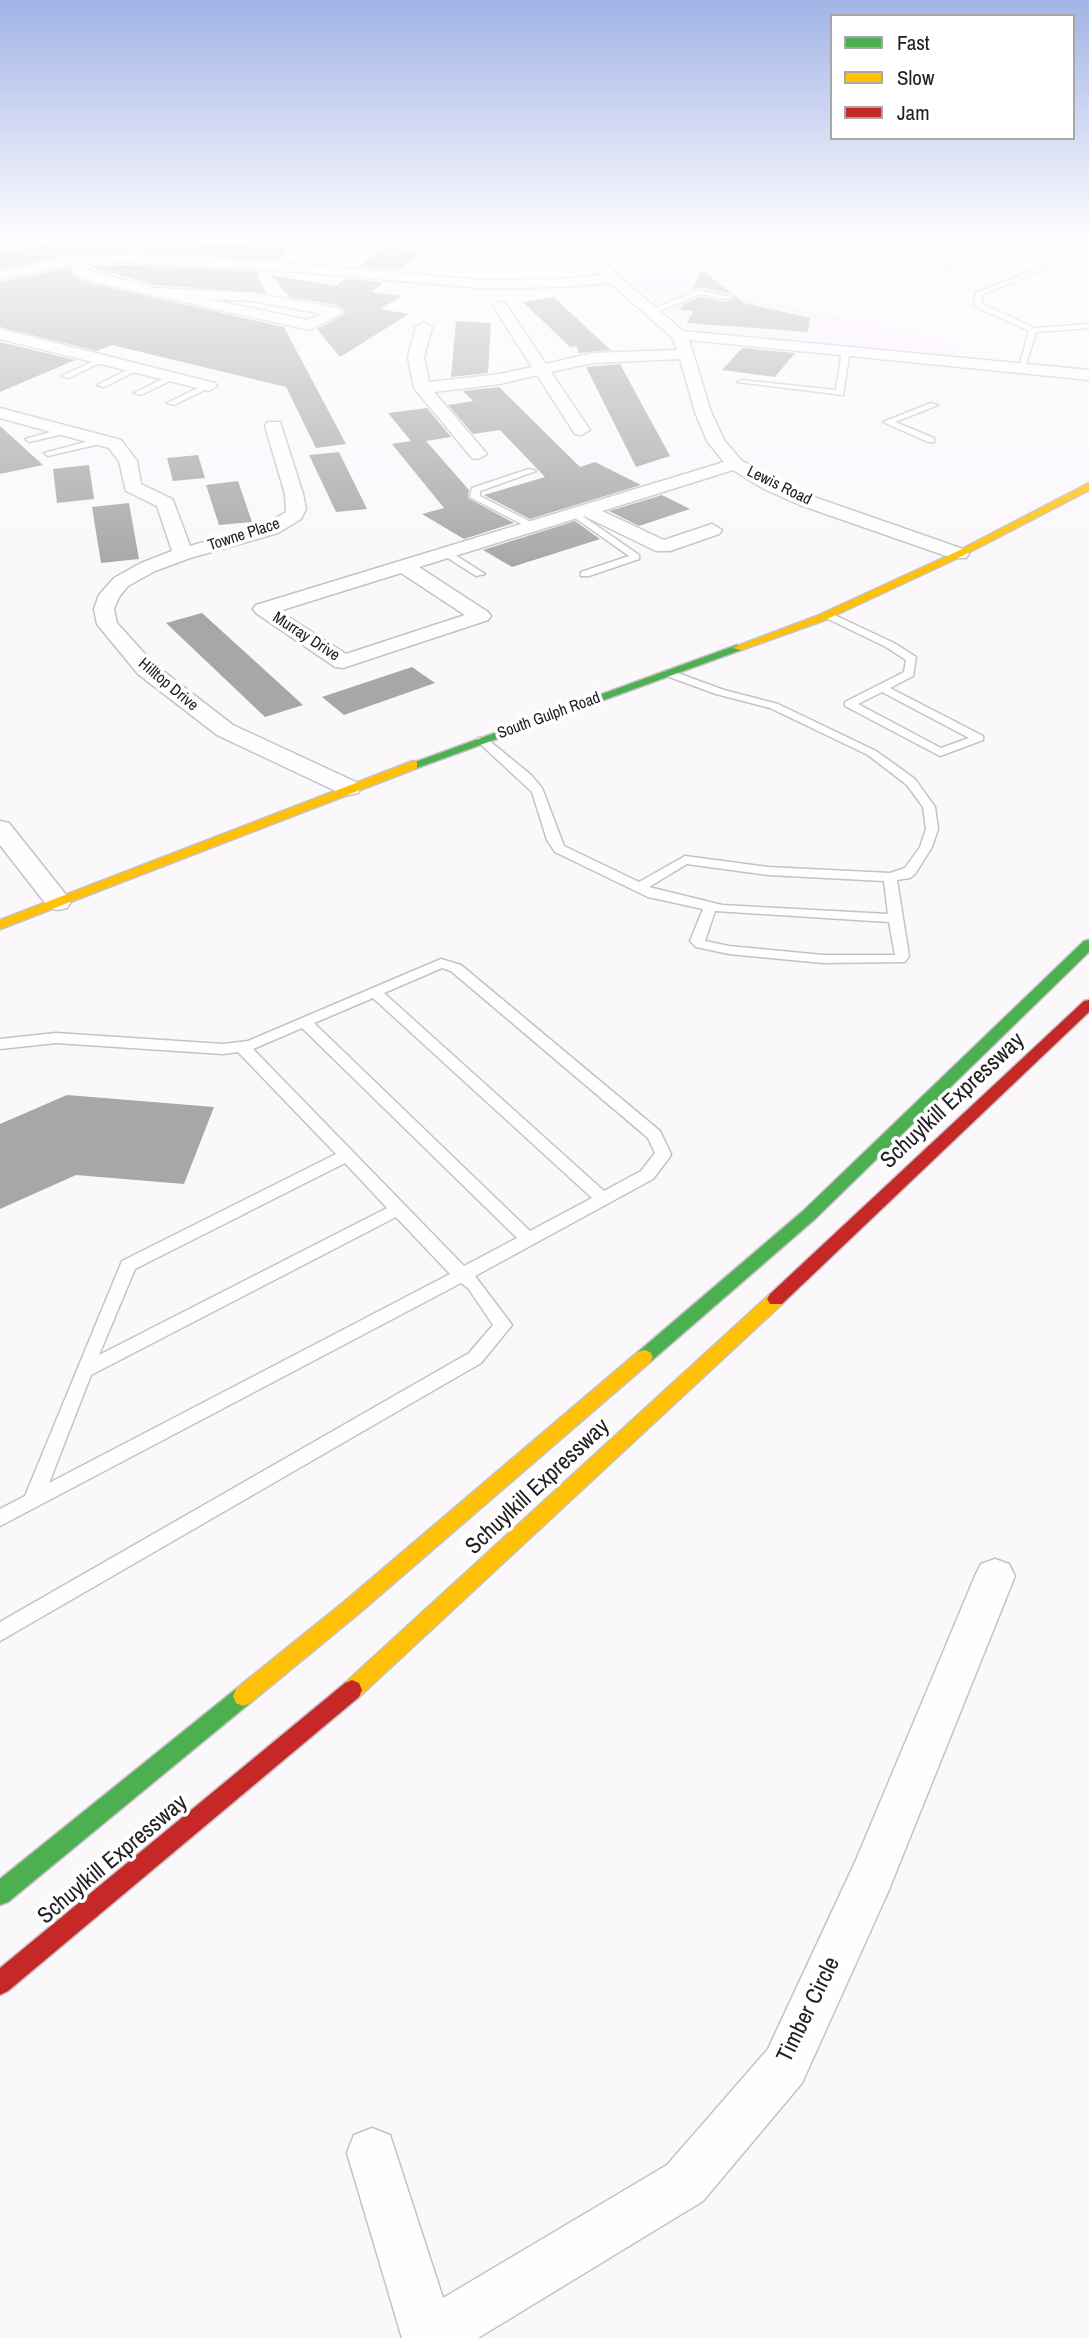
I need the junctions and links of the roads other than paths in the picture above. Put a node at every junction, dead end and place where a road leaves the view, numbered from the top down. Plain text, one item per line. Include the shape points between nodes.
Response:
1 (64, 350) edge
2 (418, 350) edge
3 (530, 350) edge
4 (685, 350) edge
5 (846, 350) edge
6 (856, 350) edge
7 (1027, 350) edge
8 (687, 354) junction
9 (103, 360) junction
10 (138, 368) junction
11 (1021, 368) junction
12 (544, 370) junction
13 (1089, 375) edge
14 (65, 376) dead end
15 (174, 377) junction
16 (741, 382) dead end
17 (101, 385) dead end
18 (209, 386) joint
19 (422, 388) junction
20 (138, 393) dead end
21 (171, 403) dead end
22 (934, 405) dead end
23 (0, 413) edge
24 (274, 426) dead end
25 (69, 430) junction
26 (581, 430) dead end
27 (29, 439) dead end
28 (105, 440) junction
29 (932, 440) dead end
30 (48, 453) dead end
31 (478, 454) dead end
32 (735, 464) junction
33 (532, 471) dead end
34 (1089, 486) edge
35 (580, 512) junction
36 (532, 526) junction
37 (712, 530) dead end
38 (446, 553) junction
39 (183, 554) junction
40 (959, 554) junction
41 (403, 566) junction
42 (480, 574) dead end
43 (585, 574) dead end
44 (828, 615) junction
45 (668, 673) junction
46 (882, 688) junction
47 (482, 740) junction
48 (349, 788) junction
49 (0, 828) edge
50 (890, 877) junction
51 (639, 888) junction
52 (58, 902) junction
53 (710, 907) junction
54 (895, 918) junction
55 (0, 925) edge
56 (1089, 944) edge
57 (374, 992) junction
58 (1089, 1004) edge
59 (304, 1022) junction
60 (0, 1044) edge
61 (241, 1046) junction
62 (347, 1155) junction
63 (603, 1199) junction
64 (398, 1209) junction
65 (528, 1239) junction
66 (462, 1275) junction
67 (85, 1371) junction
68 (32, 1502) junction
69 (0, 1518) edge
70 (995, 1576) dead end
71 (0, 1632) edge
72 (0, 1894) edge
73 (0, 1983) edge
74 (372, 2153) dead end
75 (429, 2338) edge

1 - 9 street
2 - 19 street
3 - 12 street
4 - 8 street, Lewis Road
5 - 16 lane via 840,393
6 - 11 street
7 - 11 lane
8 - 12 street via 592,358
8 - 32 street, Lewis Road via 703,412 716,441
9 - 10 street
9 - 14 lane
10 - 15 street
10 - 17 lane
11 - 13 street
12 - 19 street
12 - 26 street
15 - 18 street
15 - 20 lane
18 - 21 lane
19 - 31 street
22 - 29 lane via 887,422
23 - 25 street
24 - 39 street, Towne Place via 294,494 294,515 271,529
25 - 27 lane
25 - 28 street
28 - 30 lane
28 - 39 street via 116,444 128,461 132,487 165,503
32 - 35 street, Murray Drive
32 - 40 street, Lewis Road via 807,501
33 - 36 lane via 475,490 475,497
34 - 40 main road, South Gulph Road
35 - 36 street, Murray Drive
35 - 37 street via 663,547
35 - 43 lane via 636,557
36 - 38 street, Murray Drive
38 - 41 street, Murray Drive
38 - 42 lane
39 - 48 street, Hilltop Drive via 121,582 104,609 107,624 146,669 225,730
40 - 44 main road, South Gulph Road
41 - 41 street, Murray Drive via 326,590 263,609 343,662 481,615
44 - 45 main road, South Gulph Road
44 - 46 lane via 912,659 909,674
45 - 47 main road, South Gulph Road
45 - 50 lane via 774,706 872,753 911,782 929,807 932,829 910,871
46 - 46 lane via 849,704 940,752 979,738
47 - 48 main road, South Gulph Road
47 - 51 lane via 538,791 552,840 559,849
48 - 52 main road, South Gulph Road
49 - 52 street
50 - 51 lane via 768,871 684,860
50 - 54 lane
51 - 53 lane
52 - 55 main road, South Gulph Road
53 - 54 lane
53 - 54 lane via 698,941 762,954 896,960 902,956
56 - 72 main road, Schuylkill Expressway via 809,1215 351,1608
57 - 59 lane
57 - 63 lane
57 - 63 lane via 441,963 456,968 655,1135 663,1154 648,1175
58 - 73 main road, Schuylkill Expressway via 343,1698
59 - 61 lane
59 - 65 lane
60 - 61 lane via 56,1038 223,1049
61 - 62 lane
62 - 64 lane
62 - 67 lane via 128,1265
63 - 65 lane
64 - 66 lane
64 - 67 lane
65 - 66 lane
66 - 68 lane
66 - 71 lane via 474,1284 503,1325 474,1358
67 - 68 lane
68 - 69 lane
70 - 75 street, Timber Circle via 872,1876 785,2066 685,2183
74 - 75 street, Timber Circle

